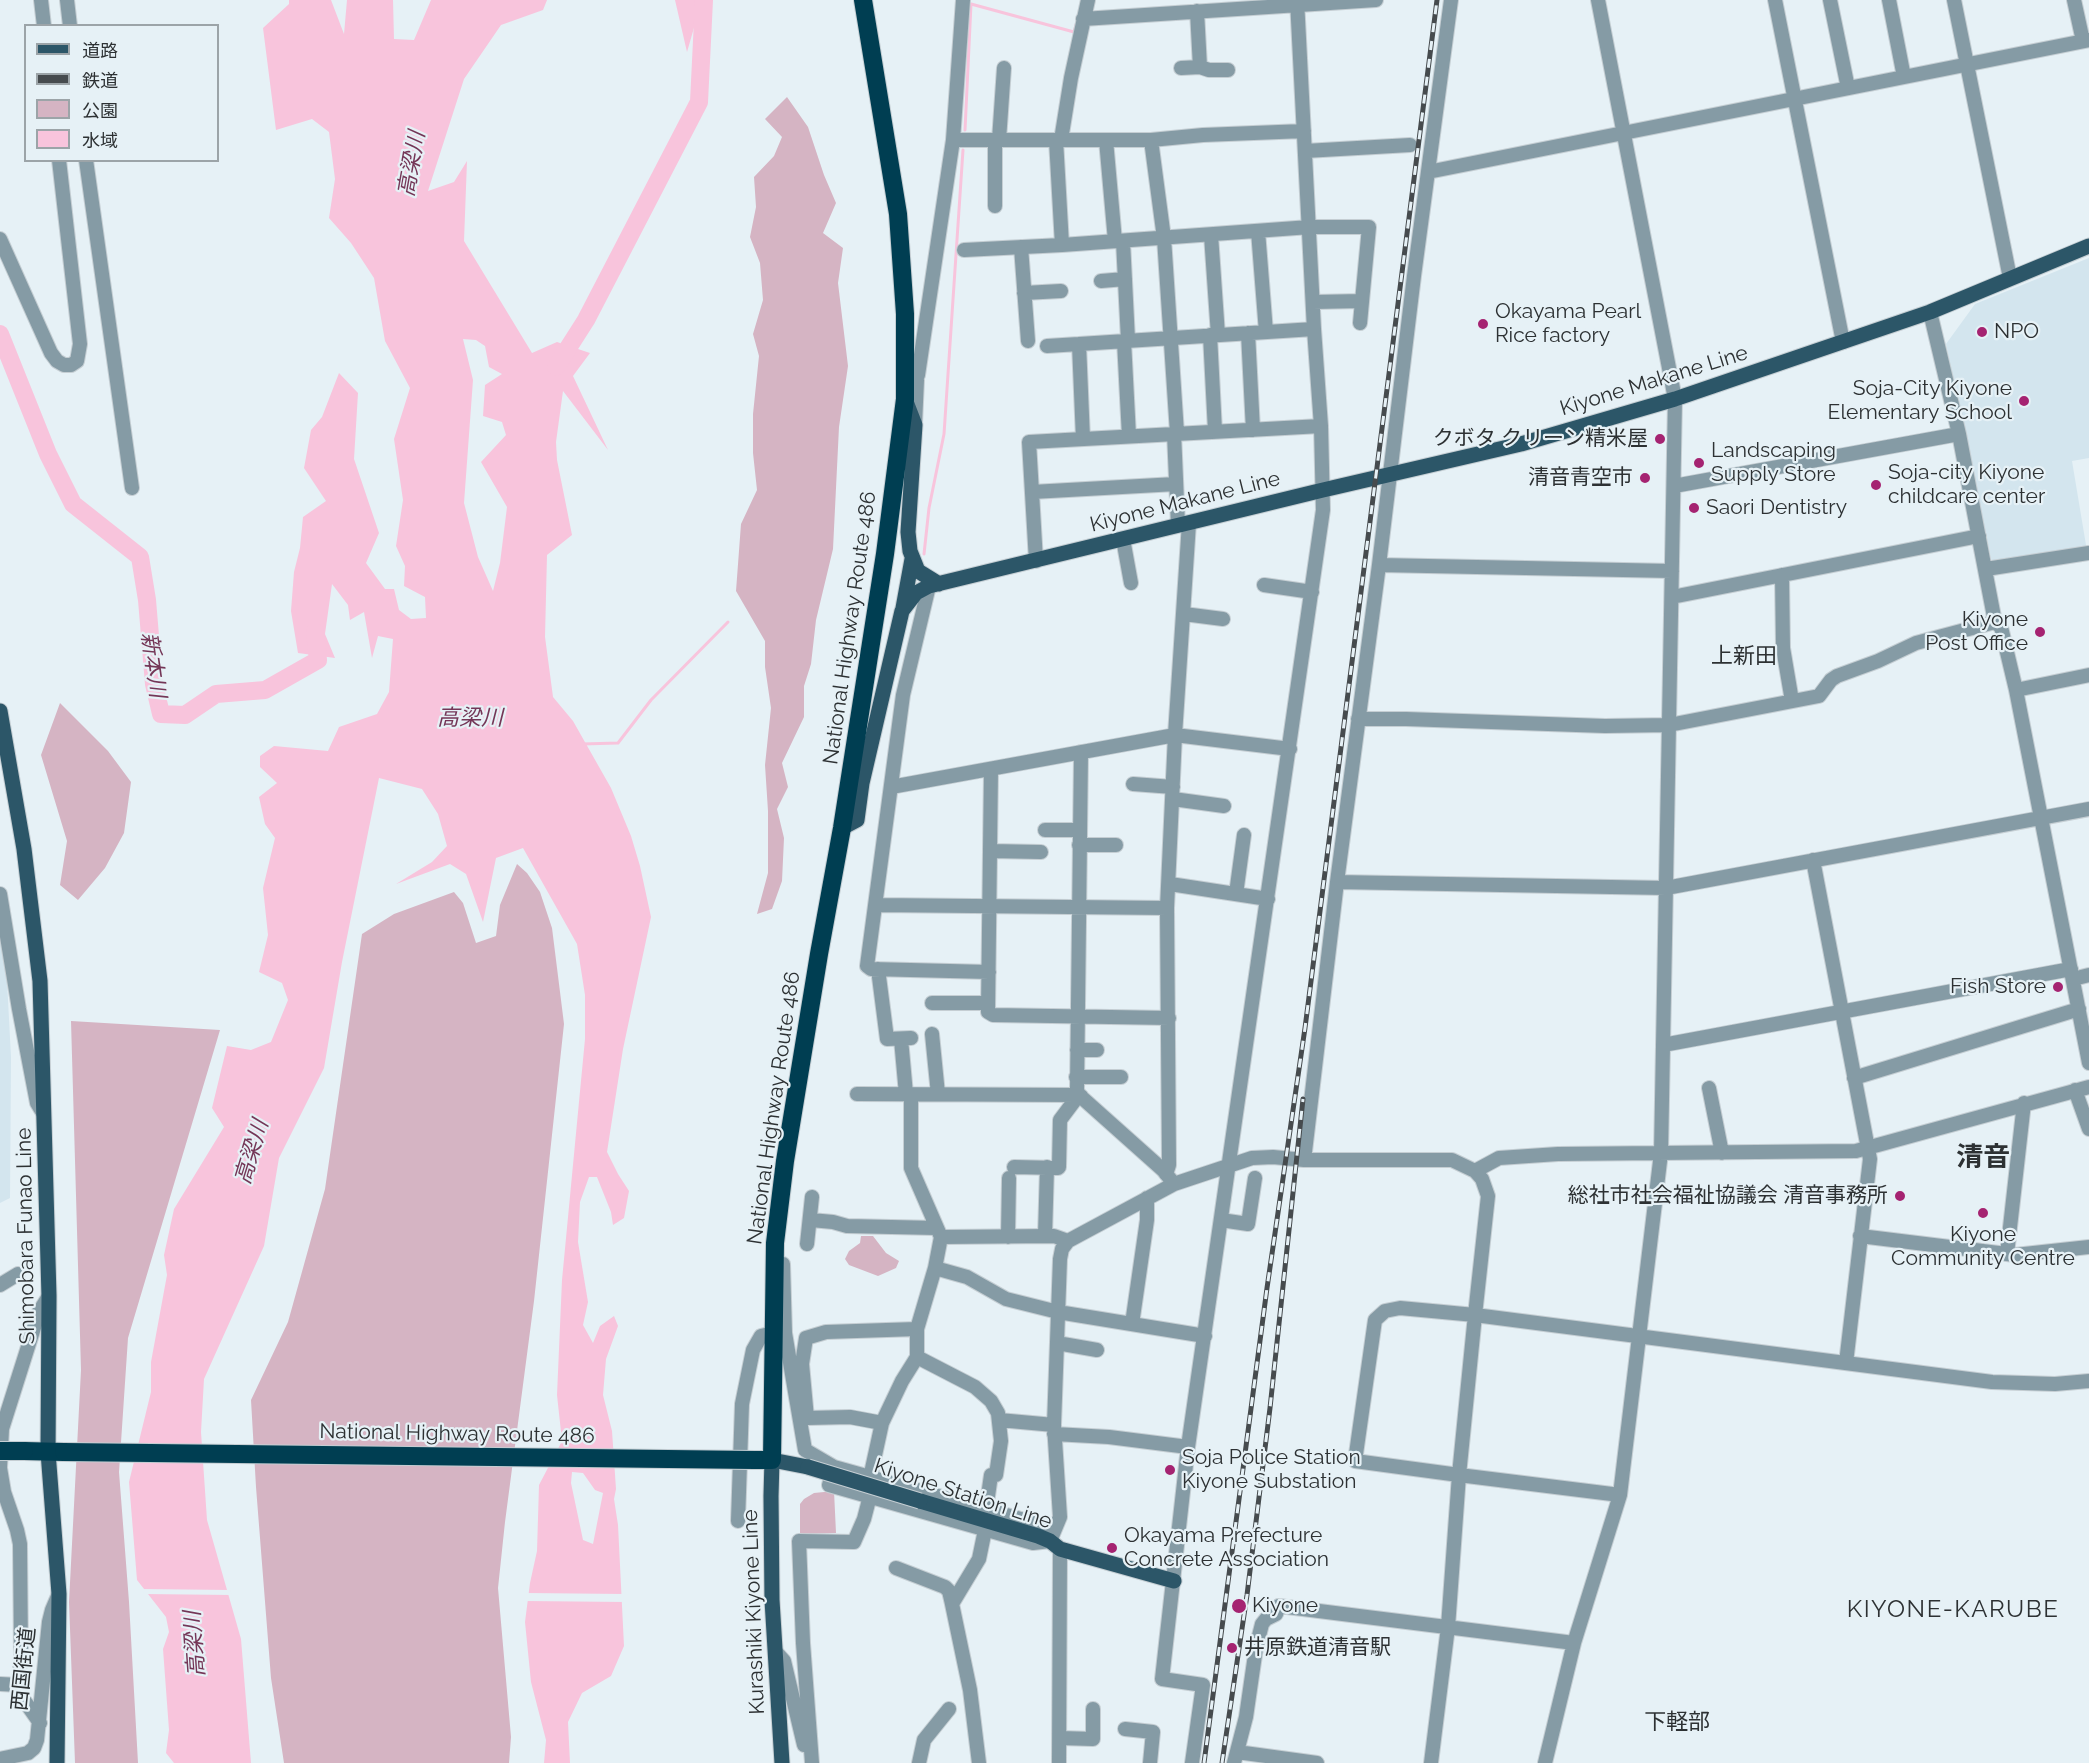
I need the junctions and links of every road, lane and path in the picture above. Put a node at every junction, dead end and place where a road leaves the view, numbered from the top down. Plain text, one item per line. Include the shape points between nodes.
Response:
1 (40, 0) edge
2 (67, 0) edge
3 (863, 0) edge
4 (963, 0) edge
5 (1088, 0) edge
6 (1376, 0) edge
7 (1451, 0) edge
8 (1598, 0) edge
9 (1775, 0) edge
10 (1830, 0) edge
11 (1889, 0) edge
12 (1954, 0) edge
13 (2074, 0) edge
14 (1297, 2) edge
15 (1201, 7) edge
16 (1083, 19) junction
17 (44, 24) edge
18 (70, 24) edge
19 (2086, 41) edge
20 (1967, 64) junction
21 (1200, 67) junction
22 (1004, 68) dead end
23 (1181, 68) dead end
24 (1228, 70) dead end
25 (1904, 77) junction
26 (1848, 88) junction
27 (1796, 99) junction
28 (1304, 131) junction
29 (1625, 133) junction
30 (953, 140) junction
31 (997, 140) junction
32 (1059, 140) junction
33 (1106, 140) junction
34 (1151, 140) junction
35 (1410, 145) dead end
36 (1305, 151) junction
37 (59, 162) edge
38 (86, 162) edge
39 (1428, 172) junction
40 (995, 206) dead end
41 (1310, 228) junction
42 (1258, 231) junction
43 (1211, 235) junction
44 (1164, 238) junction
45 (0, 239) edge
46 (1119, 241) junction
47 (1062, 245) junction
48 (2089, 246) edge
49 (1021, 247) junction
50 (964, 250) dead end
51 (2010, 278) junction
52 (1125, 279) junction
53 (1101, 281) dead end
54 (1061, 291) dead end
55 (1024, 293) junction
56 (1362, 301) junction
57 (1313, 302) junction
58 (1930, 312) junction
59 (1360, 323) dead end
60 (1314, 329) junction
61 (1266, 332) junction
62 (1248, 333) junction
63 (1214, 335) junction
64 (1172, 338) junction
65 (1126, 340) junction
66 (1028, 341) dead end
67 (1843, 342) junction
68 (1078, 344) junction
69 (1047, 346) dead end
70 (918, 375) junction
71 (905, 399) junction
72 (1675, 399) junction
73 (915, 425) junction
74 (1322, 426) junction
75 (1253, 429) junction
76 (1215, 431) junction
77 (1176, 433) junction
78 (1959, 434) junction
79 (1129, 436) junction
80 (1083, 439) junction
81 (1389, 475) junction
82 (1176, 484) junction
83 (1674, 486) junction
84 (132, 488) dead end
85 (1323, 490) junction
86 (1032, 492) junction
87 (1183, 524) junction
88 (1979, 536) junction
89 (1123, 539) junction
90 (2089, 553) edge
91 (912, 559) junction
92 (1036, 561) junction
93 (1379, 565) junction
94 (1986, 569) junction
95 (1672, 571) junction
96 (1782, 575) junction
97 (1131, 583) dead end
98 (934, 585) junction
99 (1264, 585) dead end
100 (1312, 592) junction
101 (1672, 597) junction
102 (902, 611) junction
103 (1184, 615) junction
104 (1223, 619) dead end
105 (1995, 622) junction
106 (2089, 675) edge
107 (2016, 690) junction
108 (1792, 701) junction
109 (0, 711) edge
110 (1359, 719) junction
111 (1670, 725) junction
112 (1175, 735) junction
113 (1290, 749) junction
114 (1081, 752) junction
115 (991, 769) junction
116 (1133, 784) dead end
117 (891, 787) junction
118 (1173, 793) junction
119 (1224, 807) dead end
120 (2089, 809) edge
121 (2042, 818) junction
122 (842, 828) junction
123 (1045, 830) dead end
124 (1080, 830) junction
125 (1244, 835) dead end
126 (1079, 845) junction
127 (1116, 845) dead end
128 (990, 851) junction
129 (1041, 852) dead end
130 (1813, 860) junction
131 (1336, 882) junction
132 (1170, 884) junction
133 (1666, 888) junction
134 (0, 894) edge
135 (1236, 894) junction
136 (1268, 898) junction
137 (877, 905) junction
138 (990, 905) junction
139 (1079, 907) junction
140 (1167, 908) junction
141 (4, 934) edge
142 (878, 969) junction
143 (988, 972) junction
144 (2072, 974) junction
145 (2089, 975) edge
146 (932, 1003) dead end
147 (988, 1003) junction
148 (2079, 1009) junction
149 (1842, 1011) junction
150 (1077, 1016) junction
151 (1169, 1018) junction
152 (932, 1034) dead end
153 (1663, 1045) junction
154 (1077, 1050) junction
155 (1098, 1050) dead end
156 (2089, 1063) edge
157 (1076, 1077) junction
158 (1121, 1077) dead end
159 (1854, 1078) junction
160 (1709, 1088) dead end
161 (2082, 1088) edge
162 (856, 1094) dead end
163 (909, 1094) junction
164 (938, 1094) junction
165 (1080, 1095) junction
166 (2024, 1103) junction
167 (45, 1118) junction
168 (2089, 1130) edge
169 (1868, 1149) junction
170 (1661, 1153) junction
171 (1722, 1153) junction
172 (1304, 1160) junction
173 (1230, 1165) junction
174 (1047, 1167) junction
175 (1475, 1171) junction
176 (1255, 1178) dead end
177 (1170, 1179) junction
178 (812, 1197) dead end
179 (1148, 1197) junction
180 (811, 1220) junction
181 (1221, 1220) junction
182 (939, 1233) junction
183 (1045, 1236) junction
184 (1860, 1236) junction
185 (1008, 1237) junction
186 (1068, 1241) junction
187 (776, 1243) junction
188 (807, 1244) dead end
189 (2089, 1247) edge
190 (2007, 1254) junction
191 (935, 1268) junction
192 (18, 1274) dead end
193 (0, 1285) edge
194 (50, 1296) junction
195 (1058, 1312) junction
196 (1475, 1316) junction
197 (1132, 1324) junction
198 (917, 1329) junction
199 (773, 1333) junction
200 (1205, 1336) junction
201 (1639, 1337) junction
202 (1057, 1343) junction
203 (1096, 1350) dead end
204 (917, 1357) junction
205 (1846, 1364) junction
206 (2089, 1381) edge
207 (803, 1418) junction
208 (999, 1420) junction
209 (882, 1423) junction
210 (1054, 1429) junction
211 (0, 1446) edge
212 (1188, 1447) junction
213 (56, 1452) junction
214 (763, 1460) junction
215 (834, 1467) junction
216 (1460, 1475) junction
217 (870, 1478) junction
218 (1620, 1495) junction
219 (870, 1496) junction
220 (986, 1510) junction
221 (738, 1521) dead end
222 (986, 1530) junction
223 (1055, 1545) junction
224 (896, 1568) dead end
225 (1174, 1581) junction
226 (59, 1594) junction
227 (952, 1604) junction
228 (1448, 1628) junction
229 (1574, 1643) junction
230 (775, 1651) junction
231 (0, 1684) edge
232 (19, 1685) junction
233 (949, 1709) dead end
234 (1093, 1709) dead end
235 (40, 1723) junction
236 (1125, 1729) dead end
237 (1060, 1738) junction
238 (33, 1757) edge
239 (1235, 1758) edge
240 (0, 1759) edge
241 (57, 1763) edge
242 (782, 1763) edge
243 (806, 1763) edge
244 (812, 1763) edge
245 (919, 1763) edge
246 (979, 1763) edge
247 (1059, 1763) edge
248 (1150, 1763) edge
249 (1192, 1763) edge
250 (1317, 1763) edge
251 (1431, 1763) edge
252 (1545, 1763) edge

1 - 17 street
2 - 18 street
3 - 71 highway, National Highway Route 486 via 898,214 905,314
4 - 30 street
5 - 16 street
6 - 14 street
7 - 39 street
8 - 29 street
9 - 27 street
10 - 26 street
11 - 25 street
12 - 20 street
13 - 19 street
14 - 15 street
14 - 28 street
15 - 16 street
15 - 21 street
16 - 32 street
19 - 20 street
20 - 25 street
20 - 51 street
21 - 23 street
21 - 24 street
22 - 31 street
25 - 26 street
26 - 27 street
27 - 29 street
27 - 67 street
28 - 34 street
28 - 36 street
29 - 39 street
29 - 72 street
30 - 31 street
30 - 70 street
31 - 32 street
31 - 40 street
32 - 33 street
32 - 47 street
33 - 34 street
33 - 46 street
34 - 44 street
35 - 36 street
36 - 41 street
37 - 45 street via 80,344 77,361 64,364 51,353
38 - 84 street
39 - 81 street
41 - 42 street
41 - 56 street via 1369,227
41 - 57 street
42 - 43 street
42 - 61 street
43 - 44 street
43 - 63 street
44 - 46 street
44 - 64 street
46 - 47 street
46 - 52 street
47 - 49 street
48 - 51 main road, Kiyone Makane Line
49 - 50 street
49 - 55 street
51 - 58 main road, Kiyone Makane Line
52 - 53 street
52 - 65 street
54 - 55 street
55 - 66 street
56 - 57 street
56 - 59 street
57 - 60 street
58 - 67 main road, Kiyone Makane Line
58 - 78 street
60 - 61 street
60 - 74 street
61 - 62 street
62 - 63 street
62 - 75 street
63 - 64 street
63 - 76 street
64 - 65 street
64 - 77 street
65 - 68 street
65 - 79 street
67 - 72 main road, Kiyone Makane Line
68 - 69 street
68 - 80 street
70 - 71 street
70 - 73 street
71 - 73 main road
71 - 122 highway, National Highway Route 486
72 - 81 main road, Kiyone Makane Line via 1521,444
72 - 83 street
73 - 91 main road via 908,532
74 - 75 street
74 - 85 street
75 - 76 street
76 - 77 street
77 - 79 street
77 - 82 street
78 - 83 street
78 - 88 street
79 - 80 street
80 - 86 street via 1029,442
81 - 85 main road, Kiyone Makane Line
81 - 93 street
82 - 86 street
82 - 87 street
83 - 95 street
85 - 87 main road, Kiyone Makane Line
85 - 100 street
86 - 92 street
87 - 89 main road, Kiyone Makane Line
87 - 103 street
88 - 94 street
88 - 96 street
89 - 92 main road, Kiyone Makane Line
89 - 97 street
90 - 94 street
91 - 98 main road via 918,571
91 - 102 main road
92 - 98 main road, Kiyone Makane Line
93 - 95 street
93 - 110 street
94 - 105 street
95 - 101 street
96 - 101 street
96 - 108 street via 1783,648
98 - 102 main road, Kiyone Makane Line via 916,593
98 - 117 street via 903,695
99 - 100 street
100 - 113 street
101 - 111 street
102 - 122 main road via 857,820
103 - 104 street
103 - 112 street
105 - 107 street via 2001,627
105 - 108 street via 1905,647 1837,676 1819,696
106 - 107 street
107 - 121 street
108 - 111 street
109 - 167 main road, Shimobara Funao Line via 24,849 40,981
110 - 111 street
110 - 131 street
111 - 133 street
112 - 113 street
112 - 114 street
112 - 118 street
113 - 136 street
114 - 115 street
114 - 124 street
115 - 117 street
115 - 128 street
116 - 118 street
117 - 137 street
118 - 119 street
118 - 132 street
120 - 121 street
121 - 130 street
121 - 144 street
122 - 187 highway, National Highway Route 486 via 785,1161
123 - 124 street
124 - 126 street
125 - 135 street
126 - 127 street
126 - 139 street
128 - 129 street
128 - 138 street
130 - 133 street
130 - 149 street
131 - 133 street
131 - 172 street
132 - 135 street
132 - 140 street
133 - 153 street
134 - 141 street
135 - 136 street
136 - 173 street
137 - 138 street
137 - 142 street via 867,966
138 - 139 street
138 - 143 street
139 - 140 street
139 - 150 street
140 - 151 street
141 - 167 street via 37,1103
142 - 143 street
142 - 163 street via 887,1039 906,1038
143 - 147 street
144 - 145 street
144 - 148 street
144 - 149 street
146 - 147 street
147 - 150 street via 988,1012 993,1015
148 - 156 street
148 - 159 street
149 - 153 street
149 - 159 street
150 - 151 street
150 - 154 street
151 - 177 street
152 - 164 street
153 - 170 street
154 - 155 street
154 - 157 street
157 - 158 street
157 - 165 street
159 - 169 street
160 - 171 street
161 - 166 street
161 - 168 street
162 - 163 street
163 - 164 street
163 - 182 street via 911,1168
164 - 165 street
165 - 174 street via 1060,1120 1059,1167
165 - 177 street
166 - 169 street
166 - 190 street
167 - 194 main road, Shimobara Funao Line
169 - 171 street
169 - 184 street
170 - 171 street
170 - 175 street via 1494,1159
170 - 201 street
172 - 173 street via 1252,1158
172 - 175 street via 1452,1160
173 - 177 street
173 - 181 street
174 - 183 street
174 - 185 street via 1012,1173
175 - 196 street via 1488,1196
176 - 181 street via 1248,1224
177 - 179 street
178 - 180 street
179 - 186 street
179 - 197 street
180 - 182 street
180 - 188 street
181 - 200 street
182 - 185 street
182 - 191 street
183 - 185 street
183 - 186 street
184 - 190 street
184 - 205 street
186 - 195 street via 1060,1259
187 - 199 highway, National Highway Route 486
187 - 207 street via 783,1260 785,1333
189 - 190 street
191 - 195 street via 967,1276 1006,1299
191 - 198 street
192 - 193 street
194 - 211 street via 39,1312
194 - 213 main road, Shimobara Funao Line
195 - 197 street
195 - 202 street
196 - 201 street
196 - 216 street
196 - 216 street via 1400,1308 1385,1311 1375,1320 1355,1461
197 - 200 street
198 - 204 street
198 - 207 street via 826,1332 806,1338 802,1364
199 - 214 highway, National Highway Route 486
199 - 221 street via 761,1336 753,1350 742,1404
200 - 212 street
201 - 205 street
201 - 218 street
202 - 203 street
202 - 210 street
204 - 208 street via 981,1392 994,1406
204 - 209 street
205 - 206 street via 1992,1382
207 - 209 street via 850,1417
207 - 215 street via 805,1450
208 - 210 street
208 - 220 street via 996,1475 991,1475
209 - 217 street
210 - 212 street
210 - 223 street via 1059,1516
211 - 213 highway, National Highway Route 486, bridge
211 - 232 street via 1,1479 20,1544
212 - 225 street
213 - 214 highway, National Highway Route 486, bridge
213 - 226 main road, Shimobara Funao Line
214 - 223 main road, Kiyone Station Line, bridge via 808,1467
214 - 230 main road, Kurashiki Kiyone Line via 771,1508
215 - 217 street
215 - 219 street via 829,1485
216 - 218 street
216 - 228 street
217 - 220 street
218 - 229 street
219 - 222 street
219 - 244 street via 854,1542 799,1541
220 - 223 street via 1035,1523
222 - 223 street
222 - 227 street via 979,1559
223 - 225 main road, Kiyone Station Line
223 - 237 street
224 - 227 street via 945,1587
225 - 249 street via 1162,1679 1203,1685
226 - 235 street, 西国街道 via 49,1622
226 - 241 main road, Shimobara Funao Line
227 - 246 street via 970,1690
228 - 229 street
228 - 239 street via 1279,1606 1276,1614 1263,1621
228 - 251 street
229 - 252 street
230 - 242 main road, Kurashiki Kiyone Line
230 - 243 street via 784,1660
231 - 232 street
232 - 235 street via 21,1696
233 - 245 street via 924,1740
234 - 237 street via 1093,1739
235 - 238 street, 西国街道
236 - 248 street via 1153,1732
237 - 247 street
238 - 240 street, 西国街道
239 - 250 street

